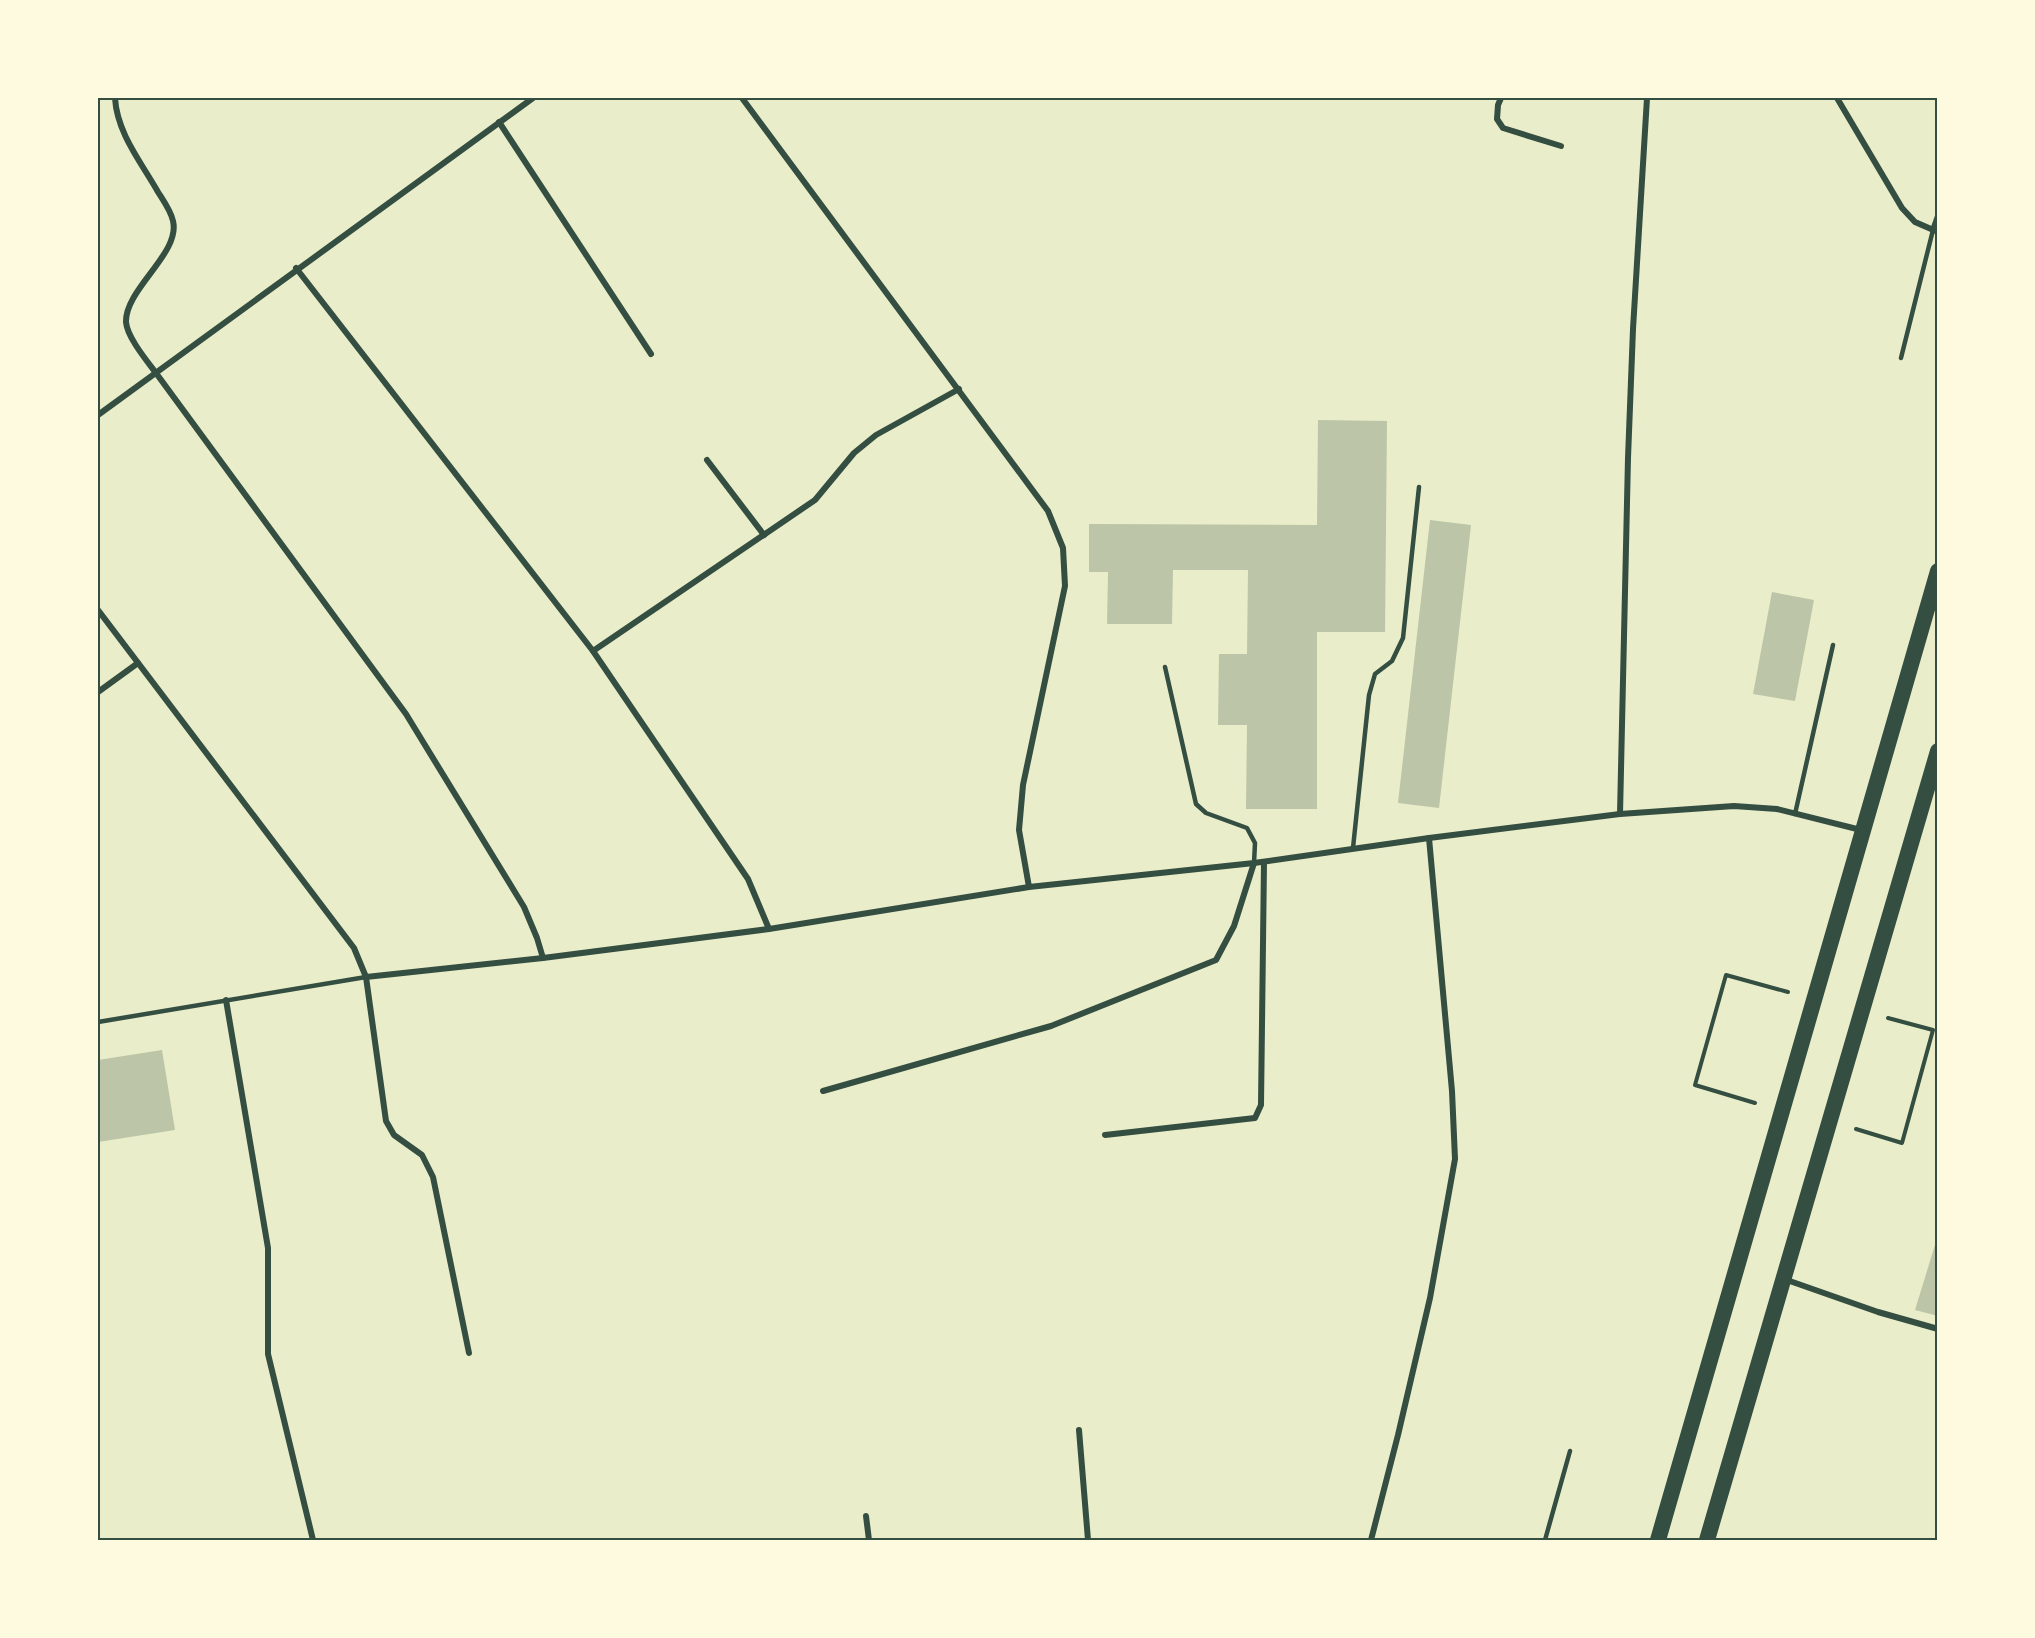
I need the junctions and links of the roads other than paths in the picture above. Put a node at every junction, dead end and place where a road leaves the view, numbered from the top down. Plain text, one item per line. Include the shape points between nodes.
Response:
1 (115, 98) edge
2 (533, 98) edge
3 (742, 98) edge
4 (1501, 98) edge
5 (1647, 98) edge
6 (1837, 98) edge
7 (499, 122) junction
8 (1561, 146) dead end
9 (1938, 216) edge
10 (1935, 231) edge
11 (296, 268) junction
12 (651, 354) dead end
13 (1901, 358) dead end
14 (156, 373) junction
15 (959, 389) junction
16 (98, 415) edge
17 (707, 460) dead end
18 (1419, 487) dead end
19 (764, 535) junction
20 (1938, 571) edge
21 (98, 610) edge
22 (1833, 645) dead end
23 (593, 651) junction
24 (138, 663) junction
25 (1165, 667) dead end
26 (98, 692) edge
27 (1938, 751) edge
28 (1620, 814) junction
29 (1795, 814) junction
30 (1862, 830) junction
31 (1429, 838) junction
32 (1353, 848) junction
33 (1264, 861) junction
34 (1254, 863) junction
35 (1029, 887) junction
36 (769, 929) junction
37 (543, 958) junction
38 (366, 977) junction
39 (226, 1000) junction
40 (98, 1022) edge
41 (823, 1091) dead end
42 (1105, 1135) dead end
43 (1783, 1279) junction
44 (1938, 1329) edge
45 (469, 1353) dead end
46 (1079, 1431) dead end
47 (1570, 1451) dead end
48 (866, 1516) dead end
49 (313, 1540) edge
50 (869, 1540) edge
51 (1088, 1540) edge
52 (1371, 1540) edge
53 (1545, 1540) edge
54 (1658, 1540) edge
55 (1707, 1540) edge

1 - 14 street via 121,128 173,221 173,238 129,306 126,323
2 - 7 street
3 - 15 street
4 - 8 street via 1497,120 1503,128
5 - 28 street via 1628,459
6 - 10 street via 1902,208 1915,222
7 - 11 street
7 - 12 street
9 - 10 street
10 - 13 lane
11 - 14 street
11 - 23 street
14 - 16 street
14 - 37 street via 406,714 524,907
15 - 19 street via 876,435 854,453 814,500
15 - 35 street via 1048,511 1063,548 1065,586 1023,785 1019,830
17 - 19 street
18 - 32 lane via 1402,638 1392,661 1375,674 1369,695
19 - 23 street
20 - 30 highway
21 - 24 street
22 - 29 lane
23 - 36 street via 748,879
24 - 26 street
24 - 38 street via 354,948
25 - 34 lane via 1196,804 1206,813 1248,828 1255,843
27 - 43 highway
28 - 29 street via 1734,806
28 - 31 street
29 - 30 street
30 - 54 highway
31 - 32 street
31 - 52 street via 1455,1159 1430,1298
32 - 33 street
33 - 34 street
33 - 42 street via 1261,1106 1255,1118
34 - 35 street
34 - 41 street via 1234,926 1216,960 1052,1026
35 - 36 street
36 - 37 street
37 - 38 street
38 - 39 lane
38 - 45 street via 386,1121 394,1135 422,1155 433,1177
39 - 40 lane
39 - 49 street via 268,1248 268,1354
43 - 44 street
43 - 55 highway
46 - 51 street
47 - 53 lane
48 - 50 street

